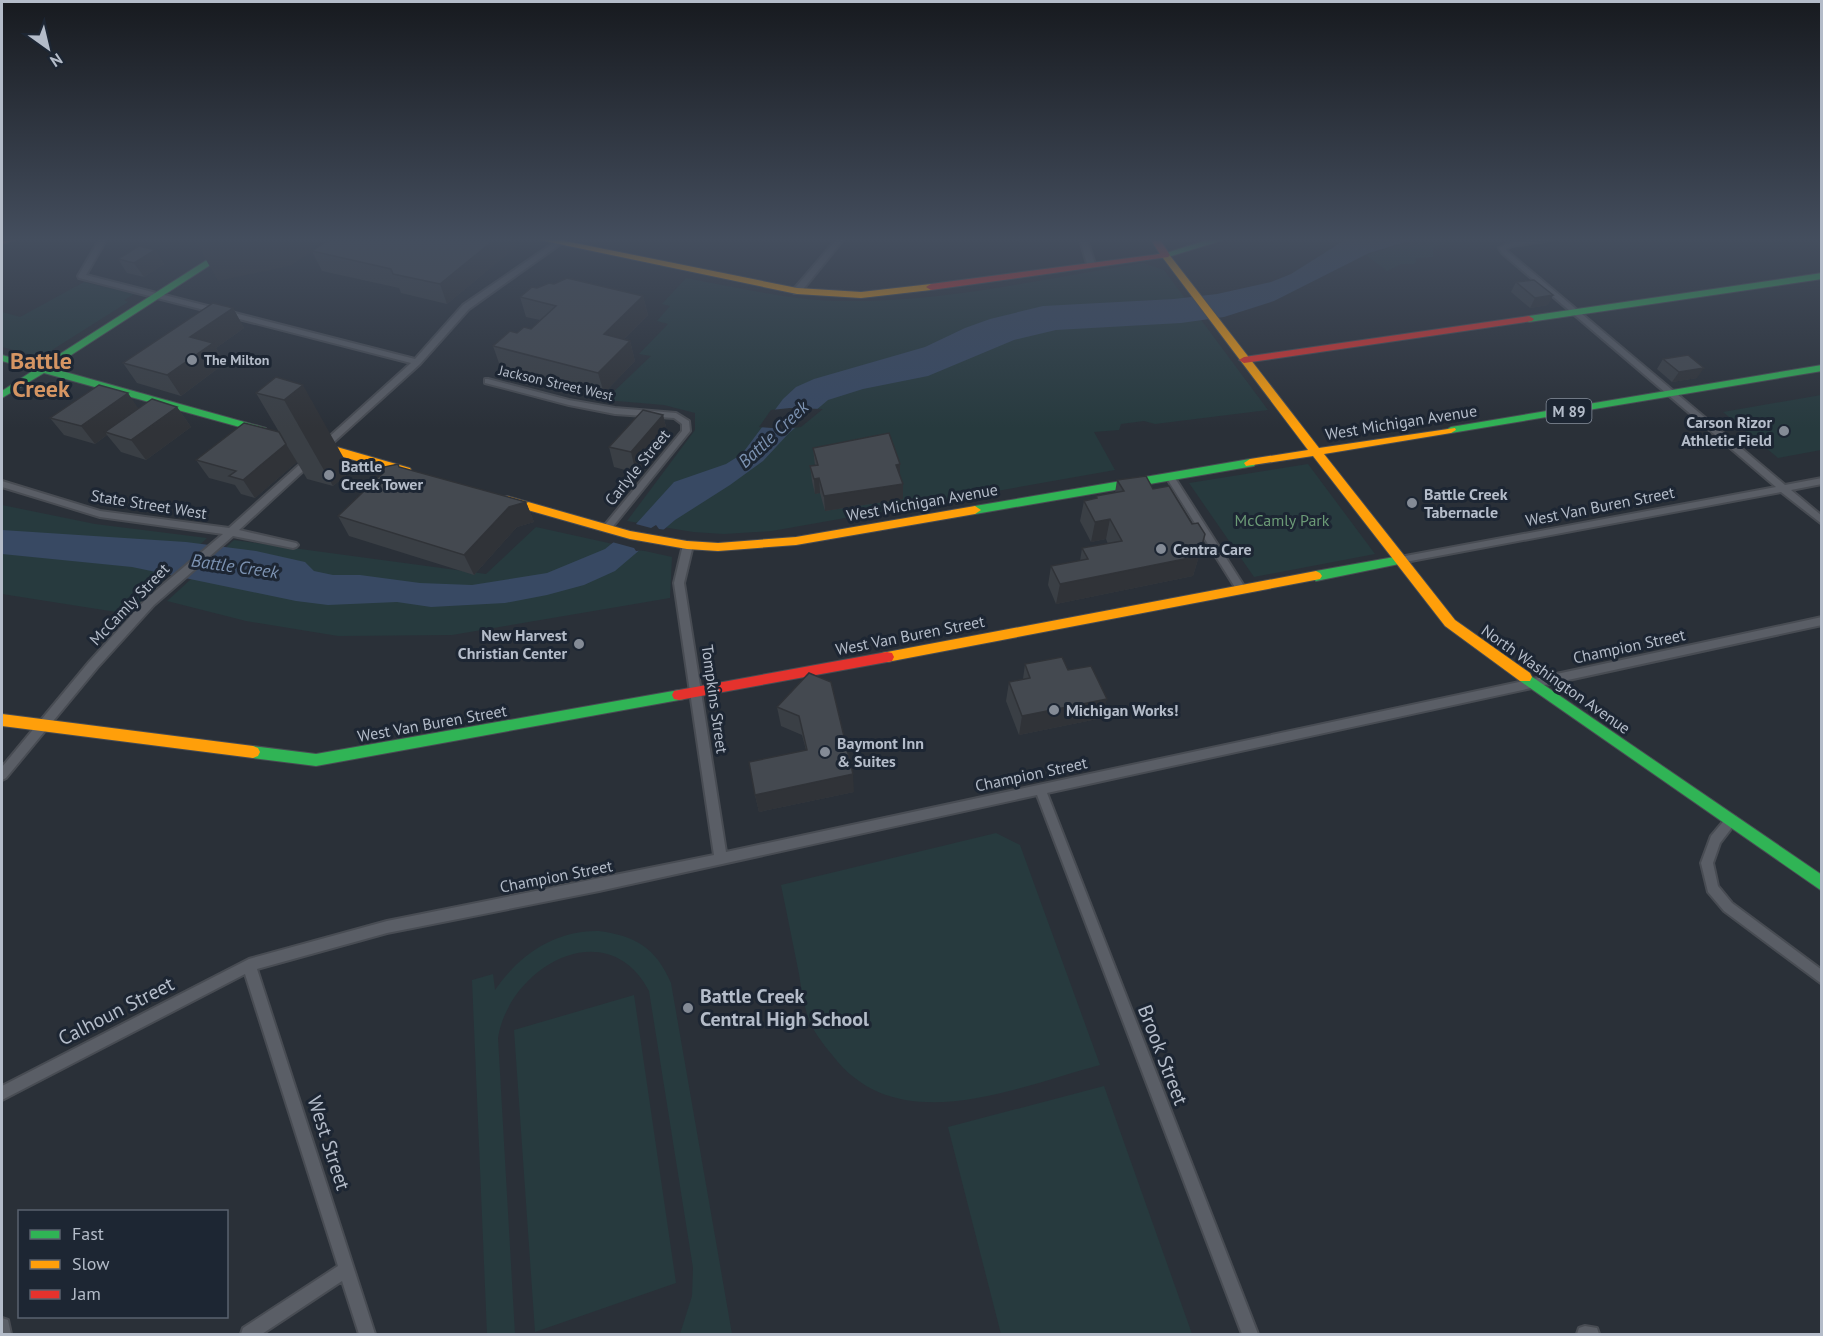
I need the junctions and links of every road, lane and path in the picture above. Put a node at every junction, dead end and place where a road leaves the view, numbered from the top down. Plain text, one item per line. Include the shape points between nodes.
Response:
1 (149, 302) edge
2 (189, 302) edge
3 (473, 302) edge
4 (1202, 302) edge
5 (1564, 302) edge
6 (1642, 302) edge
7 (1576, 312) junction
8 (2, 358) edge
9 (1244, 360) junction
10 (417, 362) junction
11 (1821, 368) edge
12 (41, 370) junction
13 (488, 381) dead end
14 (1672, 394) junction
15 (2, 395) edge
16 (686, 423) joint
17 (280, 435) edge
18 (318, 446) junction
19 (1316, 452) junction
20 (417, 474) edge
21 (1170, 477) junction
22 (1821, 481) edge
23 (2, 484) edge
24 (1783, 489) junction
25 (495, 496) edge
26 (1821, 521) edge
27 (613, 530) junction
28 (231, 532) junction
29 (293, 545) dead end
30 (688, 545) junction
31 (1400, 560) junction
32 (1242, 589) junction
33 (1821, 621) edge
34 (1533, 683) junction
35 (697, 691) junction
36 (2, 720) edge
37 (43, 726) junction
38 (2, 775) edge
39 (1040, 789) junction
40 (1731, 821) junction
41 (721, 858) junction
42 (1821, 884) edge
43 (249, 965) junction
44 (1821, 978) edge
45 (2, 1093) edge
46 (347, 1269) junction
47 (2, 1326) edge
48 (3, 1335) edge
49 (249, 1335) edge
50 (367, 1335) edge
51 (1250, 1335) edge

1 - 12 main road
2 - 10 street
3 - 10 street, McCamly Street
4 - 9 main road, North Washington Avenue
5 - 7 street
6 - 7 main road
7 - 9 main road
7 - 14 street
8 - 12 main road
9 - 19 main road, North Washington Avenue
10 - 18 street, McCamly Street
11 - 14 main road, West Michigan Avenue / M 89
12 - 15 main road
12 - 17 main road
13 - 16 street, Jackson Street West via 615,411 675,416
14 - 19 main road, West Michigan Avenue / M 89
14 - 24 street
16 - 27 street, Carlyle Street via 686,431
18 - 20 main road
18 - 28 street, McCamly Street
19 - 21 main road, West Michigan Avenue
19 - 31 main road, North Washington Avenue
21 - 30 main road, West Michigan Avenue via 795,541 743,546
21 - 32 street
22 - 24 street, West Van Buren Street
23 - 28 street, State Street West via 100,514
24 - 26 street
24 - 31 street, West Van Buren Street
25 - 27 main road, West Michigan Avenue
27 - 30 main road, West Michigan Avenue
28 - 29 street, State Street West
28 - 37 street, McCamly Street via 172,581 116,638
30 - 35 street, Tompkins Street via 679,583
31 - 32 main road, West Van Buren Street
31 - 34 main road, North Washington Avenue via 1450,623
32 - 35 main road, West Van Buren Street
33 - 34 street, Champion Street
34 - 39 street, Champion Street
34 - 40 main road, North Washington Avenue
35 - 37 main road, West Van Buren Street via 316,760
35 - 41 street, Tompkins Street
36 - 37 main road, West Van Buren Street
37 - 38 street, McCamly Street
39 - 41 street, Champion Street
39 - 51 street, Brook Street
40 - 42 main road, North Washington Avenue
40 - 44 street via 1715,840 1707,863 1712,888 1728,907
41 - 43 street, Champion Street via 394,925
43 - 45 street, Calhoun Street
43 - 46 street, West Street
46 - 49 street
46 - 50 street, West Street
47 - 48 street

